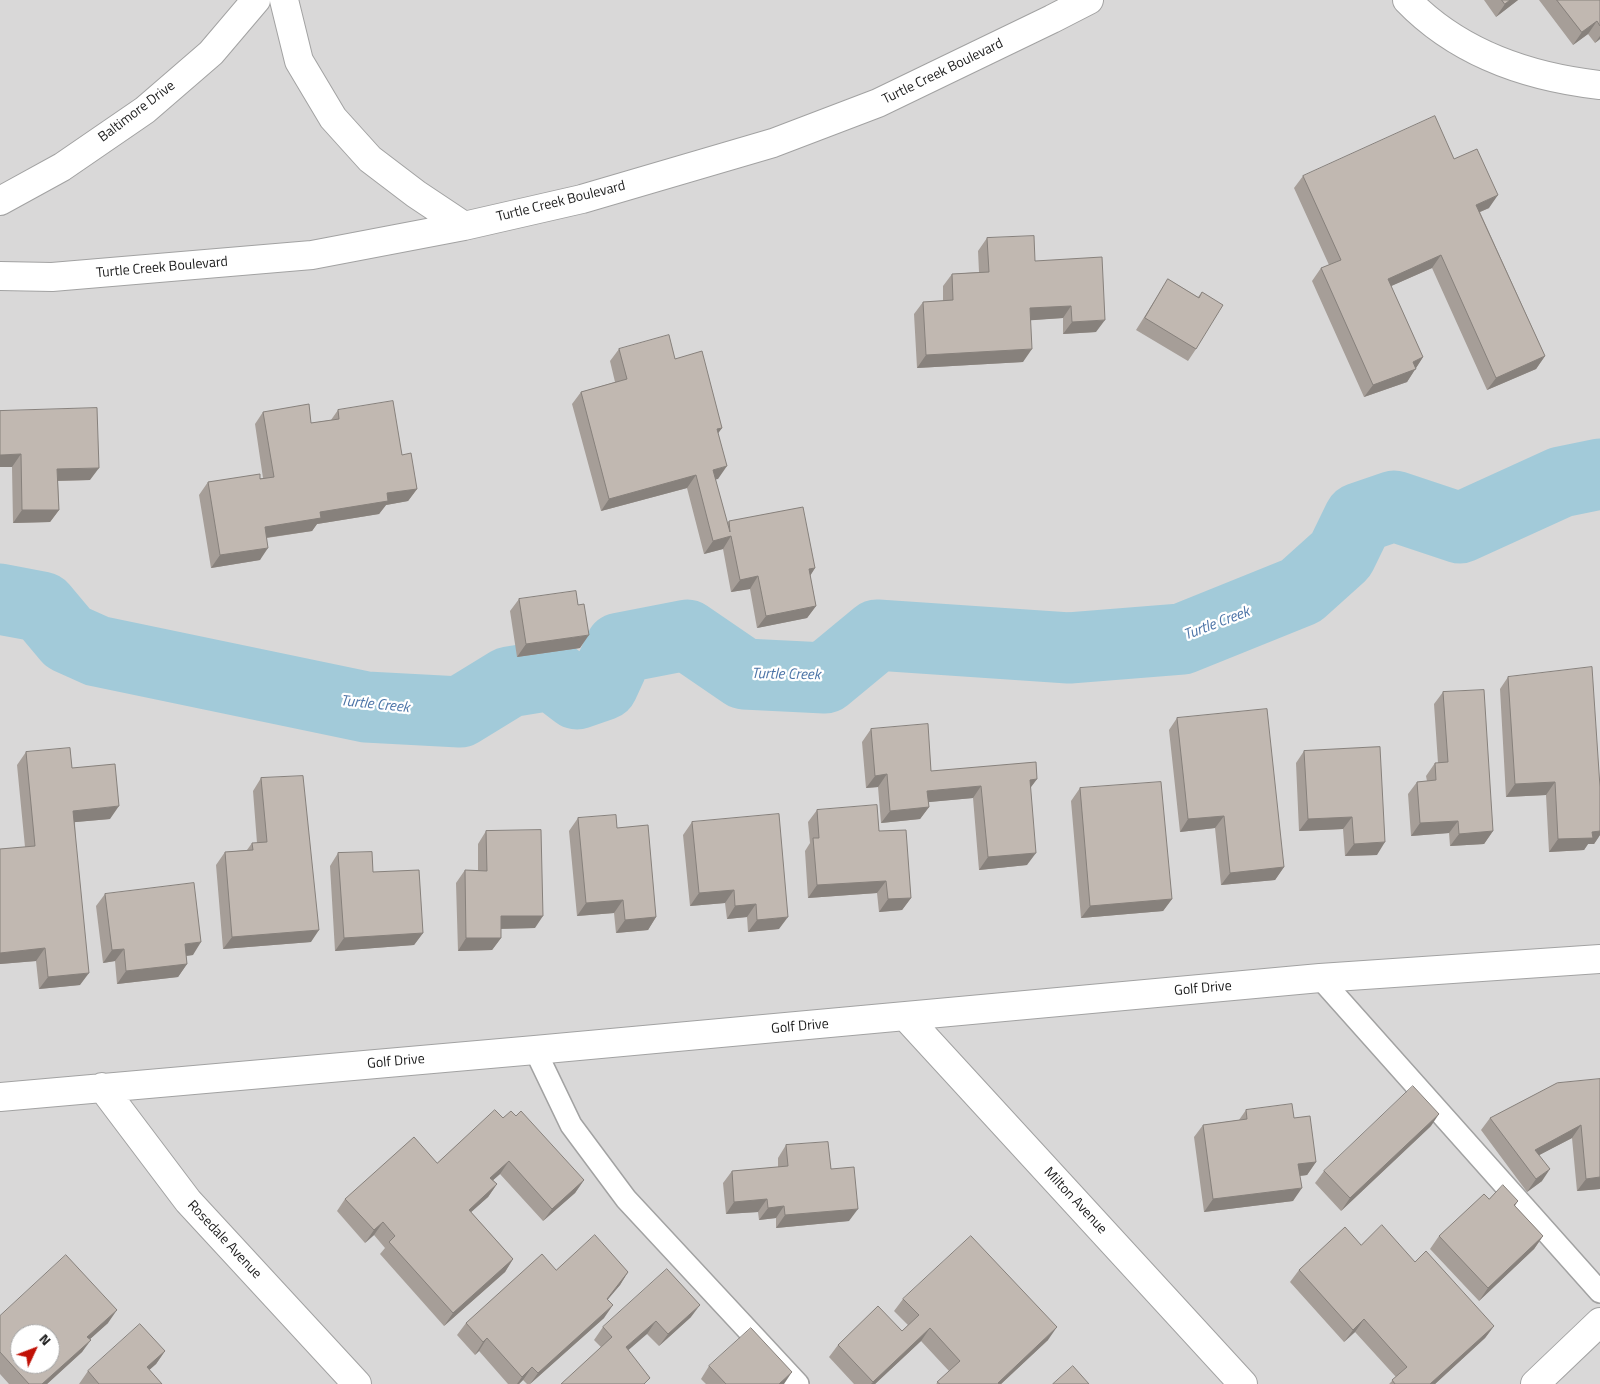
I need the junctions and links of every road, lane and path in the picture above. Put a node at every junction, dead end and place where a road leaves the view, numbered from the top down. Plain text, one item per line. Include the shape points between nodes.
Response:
1 (256, 0) edge
2 (284, 0) edge
3 (1088, 0) edge
4 (1407, 0) edge
5 (1600, 85) edge
6 (0, 200) edge
7 (464, 226) junction
8 (0, 276) edge
9 (1600, 959) edge
10 (1320, 978) junction
11 (906, 1017) junction
12 (535, 1050) junction
13 (102, 1087) junction
14 (0, 1097) edge
15 (1600, 1292) edge
16 (1600, 1322) edge
17 (357, 1384) edge
18 (798, 1384) edge
19 (1243, 1384) edge
20 (1535, 1384) edge

1 - 6 street, Baltimore Drive via 211,53 145,110 62,167
2 - 7 street via 299,61 333,118 370,159
3 - 7 street, Turtle Creek Boulevard via 878,103 773,143 582,199
4 - 5 street via 1461,44 1514,68 1566,81
7 - 8 street, Turtle Creek Boulevard via 312,255 52,277
9 - 10 street, Golf Drive
10 - 11 street, Golf Drive
10 - 15 lane
11 - 12 street, Golf Drive
11 - 19 street, Milton Avenue
12 - 13 street, Golf Drive
12 - 18 lane via 571,1125 626,1199
13 - 14 street, Golf Drive
13 - 17 street, Rosedale Avenue via 188,1201
16 - 20 street

